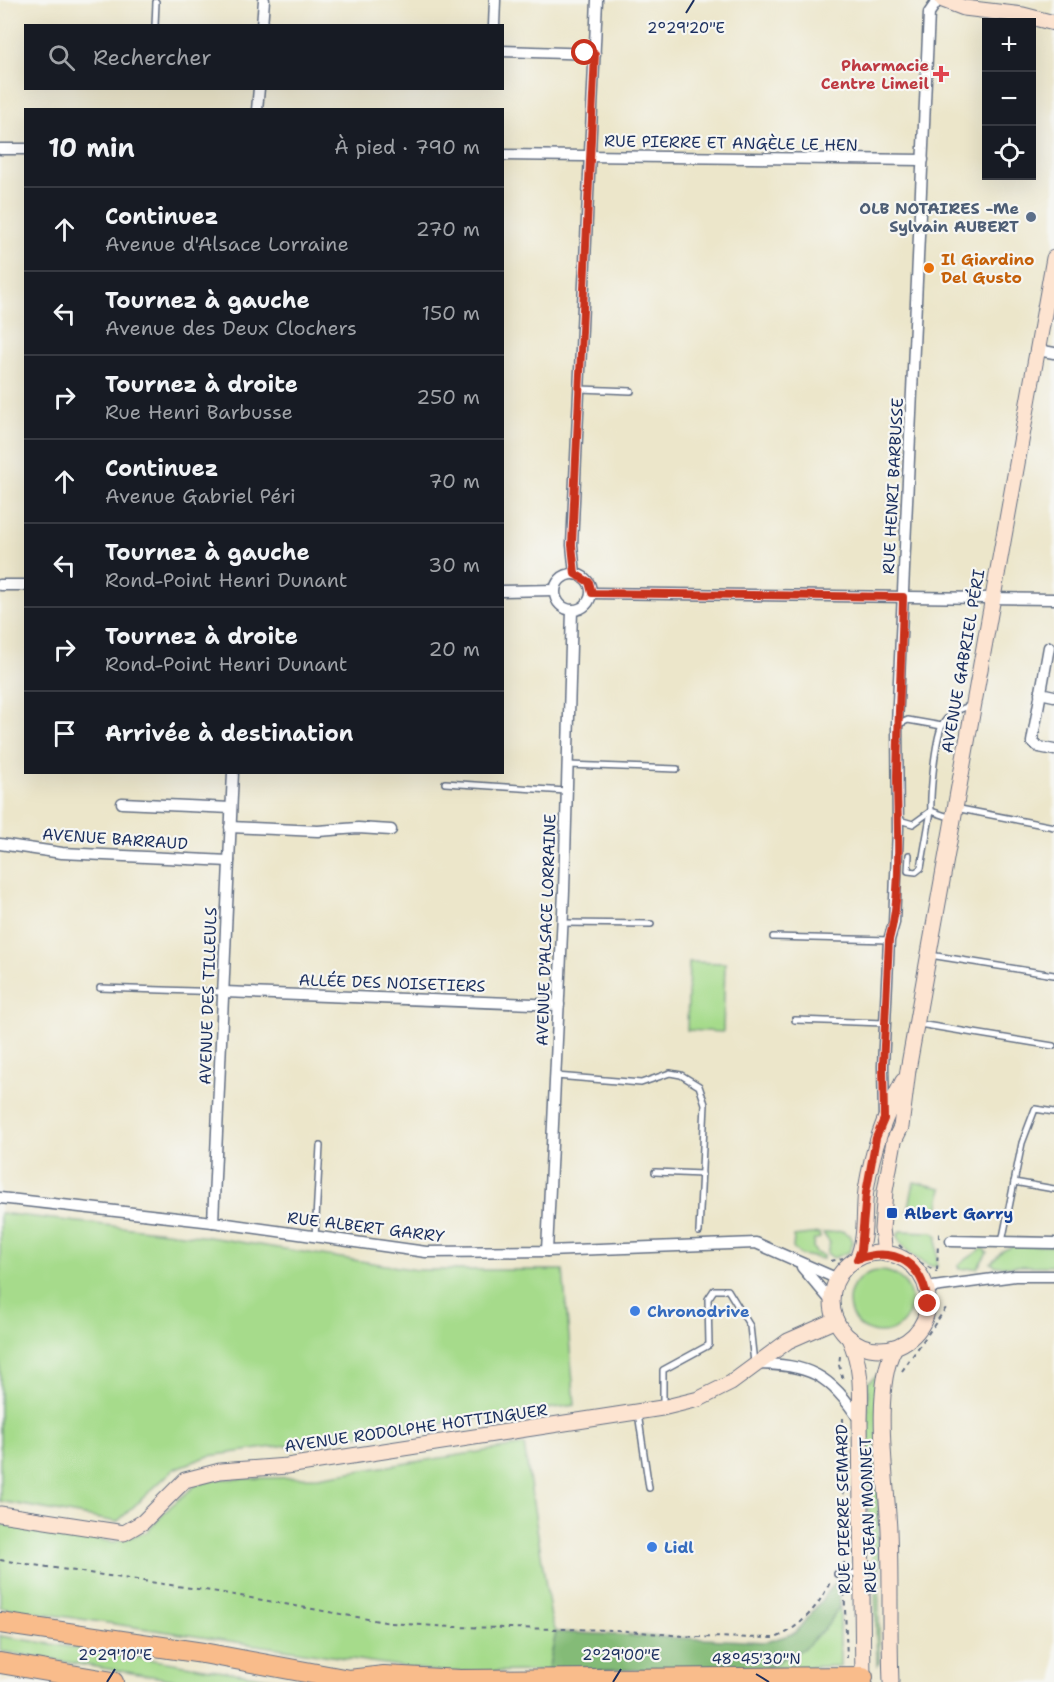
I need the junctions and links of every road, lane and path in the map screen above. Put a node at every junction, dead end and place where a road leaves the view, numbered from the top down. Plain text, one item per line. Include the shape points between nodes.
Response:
1 (264, 0) edge
2 (495, 0) edge
3 (597, 0) edge
4 (938, 0) edge
5 (943, 0) edge
6 (156, 2) dead end
7 (1054, 23) edge
8 (155, 24) edge
9 (262, 24) edge
10 (494, 24) edge
11 (504, 51) edge
12 (595, 54) junction
13 (258, 90) edge
14 (257, 108) edge
15 (0, 149) edge
16 (24, 149) edge
17 (504, 155) edge
18 (590, 156) junction
19 (923, 160) junction
20 (1054, 258) edge
21 (1038, 350) junction
22 (1054, 353) edge
23 (580, 389) junction
24 (631, 391) dead end
25 (575, 574) junction
26 (0, 585) edge
27 (24, 585) edge
28 (555, 590) junction
29 (504, 591) edge
30 (592, 593) junction
31 (903, 597) junction
32 (993, 599) junction
33 (1054, 599) edge
34 (572, 610) junction
35 (1049, 647) dead end
36 (1040, 693) junction
37 (1054, 696) edge
38 (974, 705) junction
39 (897, 725) junction
40 (942, 726) junction
41 (1054, 750) edge
42 (567, 765) junction
43 (677, 769) dead end
44 (233, 774) edge
45 (445, 783) dead end
46 (566, 791) junction
47 (122, 803) dead end
48 (231, 808) junction
49 (931, 811) junction
50 (954, 813) junction
51 (897, 820) junction
52 (910, 823) junction
53 (1054, 826) edge
54 (230, 827) junction
55 (391, 830) dead end
56 (910, 832) dead end
57 (0, 844) edge
58 (909, 855) dead end
59 (229, 861) junction
60 (562, 923) junction
61 (651, 924) dead end
62 (773, 937) dead end
63 (889, 940) junction
64 (929, 955) junction
65 (1054, 975) edge
66 (100, 988) dead end
67 (224, 992) junction
68 (559, 1005) junction
69 (795, 1020) dead end
70 (885, 1023) junction
71 (916, 1023) junction
72 (1053, 1046) edge
73 (908, 1070) junction
74 (556, 1076) junction
75 (1054, 1112) edge
76 (884, 1119) junction
77 (320, 1146) dead end
78 (655, 1172) dead end
79 (702, 1174) junction
80 (1014, 1182) junction
81 (1054, 1189) edge
82 (0, 1198) edge
83 (213, 1222) junction
84 (939, 1229) dead end
85 (699, 1232) dead end
86 (315, 1237) junction
87 (951, 1241) dead end
88 (1002, 1242) junction
89 (898, 1243) dead end
90 (1054, 1243) edge
91 (548, 1251) junction
92 (885, 1254) junction
93 (854, 1256) junction
94 (826, 1261) dead end
95 (798, 1263) junction
96 (1054, 1276) edge
97 (838, 1279) junction
98 (926, 1288) junction
99 (832, 1302) junction
100 (946, 1308) dead end
101 (836, 1320) junction
102 (849, 1338) junction
103 (894, 1349) junction
104 (754, 1364) junction
105 (839, 1365) dead end
106 (897, 1372) dead end
107 (843, 1400) junction
108 (663, 1408) junction
109 (638, 1412) junction
110 (860, 1421) junction
111 (649, 1488) dead end
112 (0, 1514) edge
113 (0, 1560) edge
114 (861, 1573) junction
115 (841, 1574) junction
116 (0, 1623) edge
117 (0, 1663) edge
118 (861, 1679) edge
119 (354, 1681) edge
120 (113, 1682) edge
121 (891, 1682) edge

1 - 9 street
2 - 10 street
3 - 12 street
4 - 19 street, RUE HENRI BARBUSSE via 929,13
5 - 7 street via 964,8
6 - 8 lane
11 - 12 street
12 - 18 street
13 - 14 street
15 - 16 street
17 - 18 street, RUE PIERRE ET ANGÈLE LE HEN
18 - 19 street, RUE PIERRE ET ANGÈLE LE HEN
18 - 23 street
19 - 31 street, RUE HENRI BARBUSSE
20 - 21 street, AVENUE GABRIEL PÉRI
21 - 22 street
21 - 32 street, AVENUE GABRIEL PÉRI
23 - 24 lane
23 - 25 street via 572,545
25 - 28 street via 564,576
25 - 30 street via 589,582
26 - 27 street
28 - 29 street
28 - 34 street via 557,602
30 - 31 street
30 - 34 street via 583,608
31 - 32 street
31 - 39 street, RUE HENRI BARBUSSE
32 - 33 street
32 - 38 street, AVENUE GABRIEL PÉRI
34 - 42 street, AVENUE D'ALSACE LORRAINE
35 - 36 street
36 - 37 street
36 - 41 street via 1032,742
38 - 40 lane via 955,711
38 - 50 street, AVENUE GABRIEL PÉRI
39 - 40 lane via 908,720
39 - 51 street, RUE HENRI BARBUSSE
40 - 49 lane via 930,793
42 - 43 lane
42 - 46 street, AVENUE D'ALSACE LORRAINE
44 - 48 street, AVENUE DES TILLEULS
45 - 46 lane
46 - 60 street, AVENUE D'ALSACE LORRAINE
47 - 48 street
48 - 54 street, AVENUE DES TILLEULS
49 - 50 lane
49 - 52 lane
49 - 58 lane via 921,868 916,872 909,871
50 - 53 lane
50 - 64 street, AVENUE GABRIEL PÉRI
51 - 52 lane
51 - 63 street, RUE HENRI BARBUSSE via 894,923
52 - 56 lane
54 - 55 street
54 - 59 street, AVENUE DES TILLEULS
57 - 59 street, AVENUE BARRAUD via 62,853
59 - 67 street, AVENUE DES TILLEULS
60 - 61 lane
60 - 68 street, AVENUE D'ALSACE LORRAINE
62 - 63 lane
63 - 70 street, RUE HENRI BARBUSSE
64 - 65 lane
64 - 71 street, AVENUE GABRIEL PÉRI
66 - 67 lane
67 - 68 street, ALLÉE DES NOISETIERS
67 - 83 street, AVENUE DES TILLEULS
68 - 74 street, AVENUE D'ALSACE LORRAINE
69 - 70 lane
70 - 76 street, RUE HENRI BARBUSSE
71 - 72 lane
71 - 73 street, AVENUE GABRIEL PÉRI
73 - 76 street, AVENUE GABRIEL PÉRI
73 - 92 street, AVENUE GABRIEL PÉRI via 901,1127 894,1142 885,1191
74 - 79 lane via 641,1083 670,1073 699,1086 705,1104
74 - 91 street, AVENUE D'ALSACE LORRAINE
75 - 80 lane via 1035,1108
76 - 93 street, AVENUE GABRIEL PÉRI via 866,1193 863,1242
77 - 86 lane
78 - 79 lane
79 - 85 lane
80 - 81 lane
80 - 88 lane
82 - 83 street, RUE ALBERT GARRY
83 - 86 street, RUE ALBERT GARRY
84 - 89 path via 937,1271
86 - 91 street, RUE ALBERT GARRY via 426,1252
87 - 88 street
88 - 90 street
91 - 95 street, RUE ALBERT GARRY via 756,1243
92 - 93 street
92 - 98 street via 911,1264
93 - 94 path
93 - 97 street
95 - 97 street, RUE ALBERT GARRY
95 - 99 street, RUE ALBERT GARRY
96 - 98 street via 1015,1276
97 - 99 street
98 - 103 street via 925,1319 916,1333
99 - 101 street
100 - 106 path via 902,1372
101 - 102 street
101 - 104 street, AVENUE RODOLPHE HOTTINGUER via 788,1341
102 - 103 street via 875,1349
102 - 110 street, RUE PIERRE SEMARD via 862,1379
103 - 121 street, RUE JEAN MONNET via 885,1372 883,1429
104 - 107 street via 789,1364 804,1369 819,1376
104 - 108 street, AVENUE RODOLPHE HOTTINGUER via 731,1383 699,1399
104 - 108 lane via 750,1326 728,1290 714,1290 708,1299 709,1345 663,1370
105 - 107 path, RUE PIERRE SEMARD
107 - 110 street
107 - 115 path, RUE PIERRE SEMARD
108 - 109 street, AVENUE RODOLPHE HOTTINGUER
109 - 111 lane
109 - 112 street, AVENUE RODOLPHE HOTTINGUER via 298,1465 220,1471 185,1480 143,1522 124,1533
110 - 114 street, RUE PIERRE SEMARD
113 - 115 path via 218,1592 390,1623 616,1630 728,1638 775,1638 787,1633
114 - 115 lane
114 - 118 street, RUE PIERRE SEMARD
115 - 118 path, RUE PIERRE SEMARD via 845,1646
116 - 119 highway via 202,1653
117 - 120 highway
118 - 119 highway via 450,1680 384,1676

